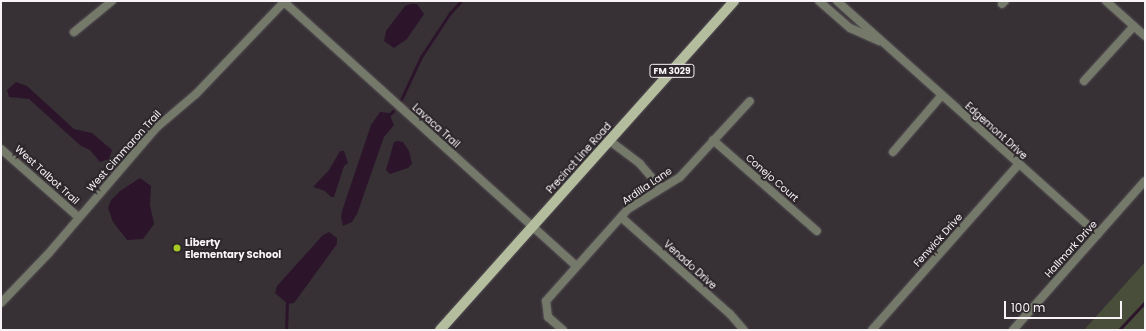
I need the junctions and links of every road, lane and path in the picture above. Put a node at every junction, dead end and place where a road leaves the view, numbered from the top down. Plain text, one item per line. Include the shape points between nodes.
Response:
1 (112, 1) edge
2 (734, 1) edge
3 (819, 1) edge
4 (837, 1) edge
5 (1106, 1) edge
6 (284, 2) edge
7 (1134, 26) junction
8 (74, 32) dead end
9 (1145, 36) edge
10 (882, 42) junction
11 (1084, 81) dead end
12 (942, 95) junction
13 (750, 101) dead end
14 (713, 140) junction
15 (610, 141) junction
16 (1, 149) edge
17 (893, 152) dead end
18 (1019, 164) junction
19 (1145, 181) edge
20 (661, 188) junction
21 (621, 217) junction
22 (78, 218) junction
23 (532, 227) junction
24 (817, 231) dead end
25 (1098, 234) junction
26 (576, 266) junction
27 (1, 303) edge
28 (440, 330) edge
29 (563, 330) edge
30 (744, 330) edge
31 (872, 330) edge
32 (1013, 330) edge

1 - 8 street
2 - 15 main road, Precinct Line Road / FM 3029
3 - 10 street, Edgemont Drive via 859,34
4 - 10 street, Edgemont Drive
5 - 7 street
6 - 22 street, West Cimmaron Trail via 196,94 156,128
6 - 23 street, Lavaca Trail
7 - 9 street
7 - 11 street
10 - 12 street, Edgemont Drive
12 - 17 street
12 - 18 street, Edgemont Drive
13 - 14 street, Ardilla Lane
14 - 20 street, Ardilla Lane via 680,177
14 - 24 street, Conejo Court
15 - 20 street via 640,164
15 - 23 main road, Precinct Line Road / FM 3029
16 - 22 street, West Talbot Trail
18 - 25 street, Edgemont Drive
18 - 31 street, Fenwick Drive
19 - 25 street, Hallmark Drive
20 - 21 street, Ardilla Lane via 628,209
21 - 26 street, Ardilla Lane
21 - 30 street, Venado Drive via 730,314
22 - 27 street, West Cimmaron Trail
23 - 26 street, Lavaca Trail
23 - 28 main road, Precinct Line Road / FM 3029
25 - 32 street, Hallmark Drive
26 - 29 street, Ardilla Lane via 546,301 545,310 548,317

